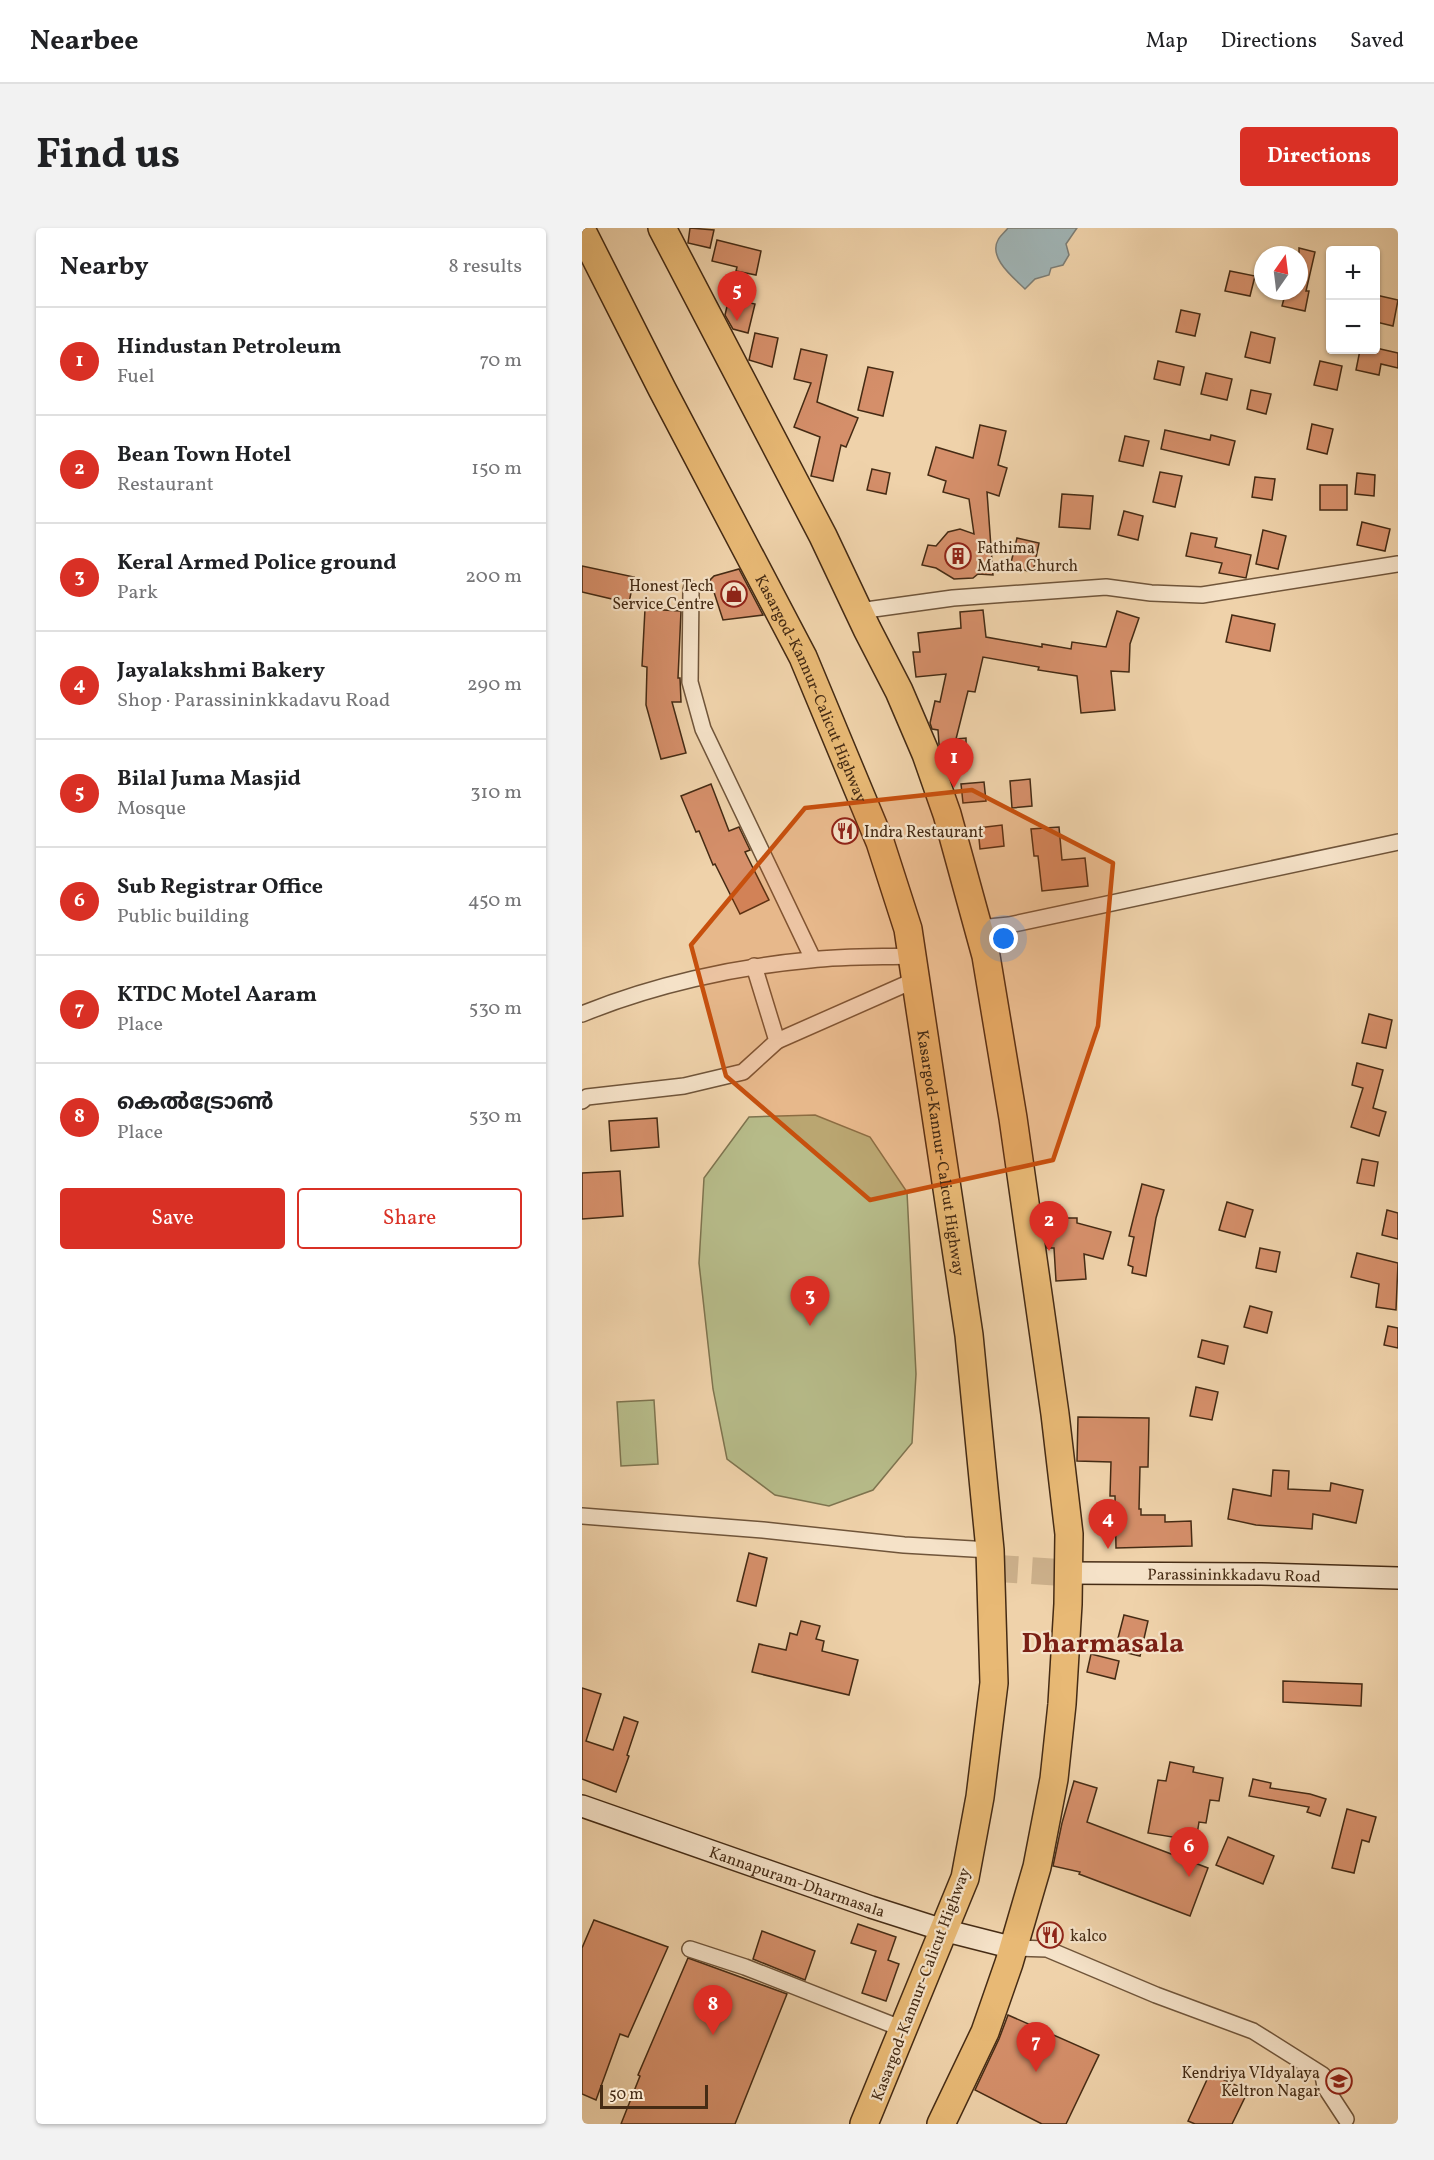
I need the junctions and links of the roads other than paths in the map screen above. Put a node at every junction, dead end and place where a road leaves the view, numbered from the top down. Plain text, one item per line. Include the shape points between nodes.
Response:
1 (662, 228) edge
2 (582, 231) edge
3 (1398, 564) edge
4 (692, 589) dead end
5 (859, 611) junction
6 (1398, 842) edge
7 (979, 928) junction
8 (813, 959) junction
9 (754, 966) junction
10 (914, 968) junction
11 (582, 1014) edge
12 (777, 1041) junction
13 (582, 1101) edge
14 (582, 1516) edge
15 (990, 1550) junction
16 (1069, 1573) junction
17 (1398, 1578) edge
18 (582, 1806) edge
19 (943, 1930) junction
20 (1014, 1948) junction
21 (690, 1949) dead end
22 (903, 2029) junction
23 (1346, 2119) dead end
24 (864, 2124) edge
25 (941, 2124) edge

1 - 5 highway
2 - 10 highway, Kasargod-Kannur-Calicut Highway via 803,657 880,842 908,930
3 - 5 street via 1202,595 1106,587 953,598
4 - 8 street via 690,682 703,729
5 - 7 highway via 926,754 948,814
6 - 7 street via 1009,925
7 - 16 highway via 1013,1118 1055,1414 1069,1534
8 - 9 street
8 - 10 street
9 - 11 street via 624,997
9 - 12 street
10 - 12 street
10 - 15 highway, Kasargod-Kannur-Calicut Highway via 969,1335
12 - 13 street via 743,1072 684,1086 587,1097
14 - 15 street
15 - 19 highway, Kasargod-Kannur-Calicut Highway via 993,1695 980,1797 964,1878
16 - 17 main road, Parassininkkadavu Road
16 - 20 highway via 1054,1779 1037,1868
18 - 19 main road, Kannapuram-Dharmasala
19 - 20 main road, Kannapuram-Dharmasala
19 - 22 highway, Kasargod-Kannur-Calicut Highway
20 - 23 street via 1047,1949 1253,2031 1323,2075 1325,2087
20 - 25 highway via 985,2031
21 - 22 street
22 - 24 highway, Kasargod-Kannur-Calicut Highway

